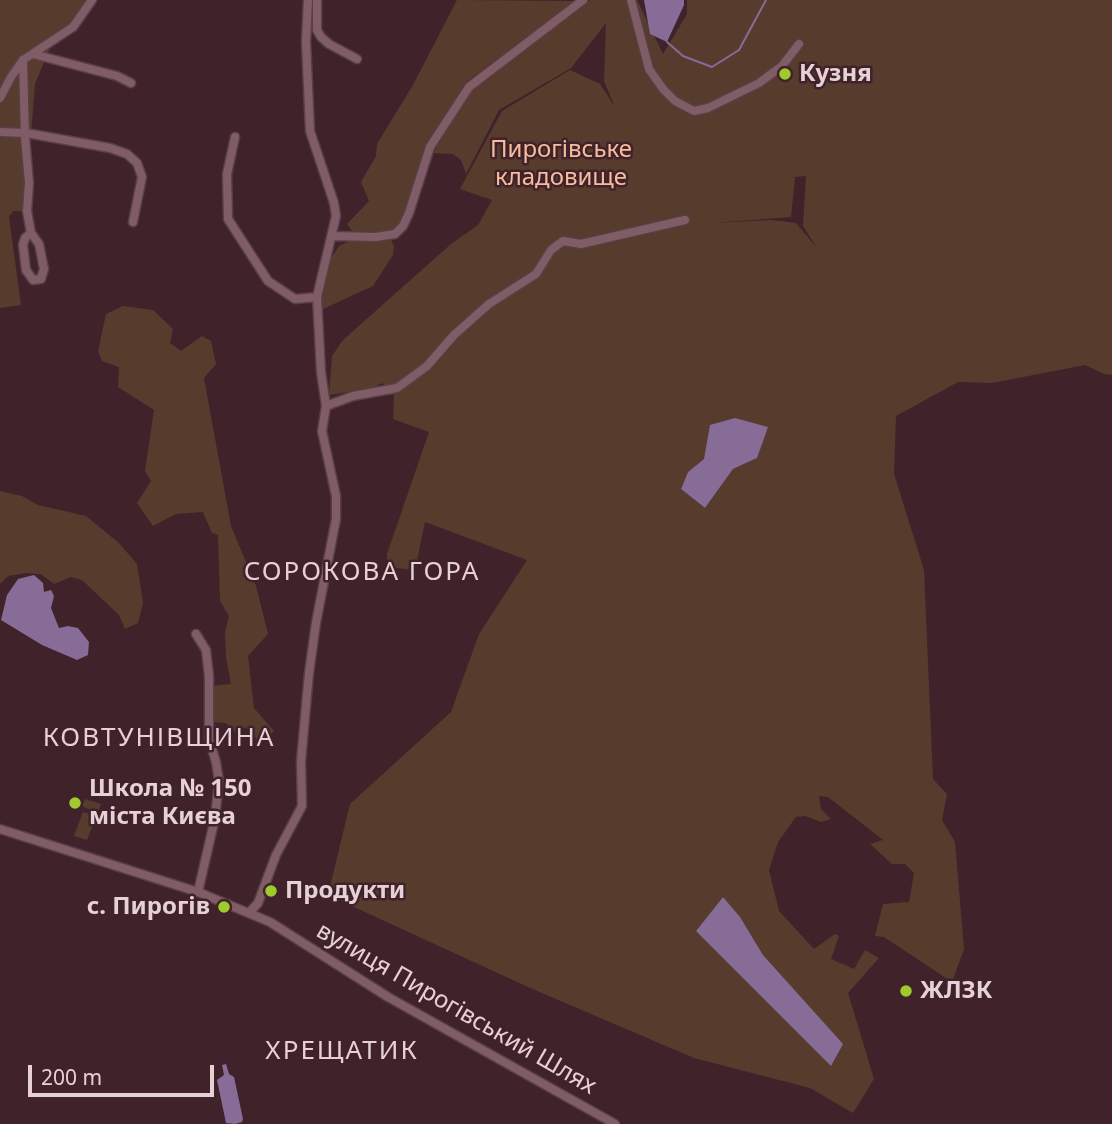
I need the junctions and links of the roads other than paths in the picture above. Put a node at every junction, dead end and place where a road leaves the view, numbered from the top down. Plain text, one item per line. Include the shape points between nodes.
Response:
1 (92, 0) edge
2 (308, 0) edge
3 (317, 0) edge
4 (583, 0) edge
5 (631, 0) edge
6 (799, 44) dead end
7 (33, 54) junction
8 (357, 59) dead end
9 (23, 60) junction
10 (131, 83) dead end
11 (0, 98) edge
12 (0, 132) edge
13 (26, 133) junction
14 (235, 137) dead end
15 (685, 220) dead end
16 (133, 222) dead end
17 (31, 233) junction
18 (333, 236) junction
19 (317, 297) junction
20 (326, 406) junction
21 (196, 634) dead end
22 (0, 829) edge
23 (198, 892) junction
24 (250, 912) junction
25 (615, 1124) edge

1 - 7 street via 73,27
2 - 18 street via 310,131 334,203
3 - 8 street via 321,37
4 - 18 street via 469,87 430,147 403,226 395,234
5 - 6 street via 649,69 675,101 694,111 759,83
7 - 9 street
7 - 10 street
9 - 11 street
9 - 13 street
12 - 13 street
13 - 16 street via 127,154 142,177
13 - 17 street
14 - 19 street via 228,174 228,219 268,281 295,299
15 - 20 street via 581,244 563,241 551,250 536,274 489,304 427,366 397,388
17 - 17 street via 23,244 26,271 33,280 41,279 44,269 39,244
18 - 19 street
19 - 20 street
20 - 24 street via 322,431 336,496 336,519 309,673 302,806
21 - 23 street via 206,650 209,739 219,781
22 - 23 street, вулиця Пирогівський Шлях
23 - 24 street, вулиця Пирогівський Шлях
24 - 25 street, вулиця Пирогівський Шлях via 388,997

